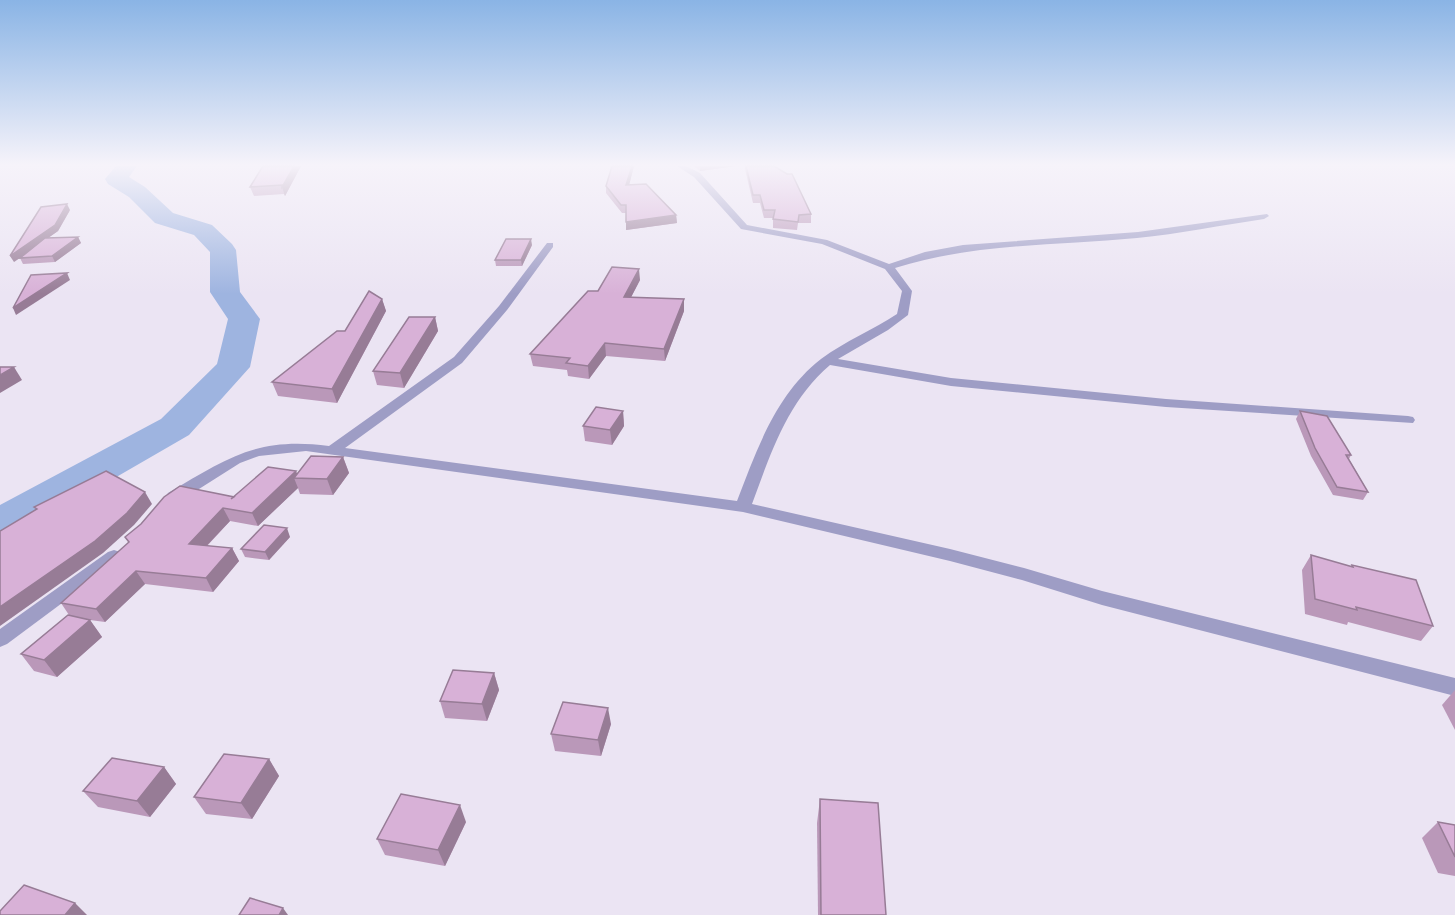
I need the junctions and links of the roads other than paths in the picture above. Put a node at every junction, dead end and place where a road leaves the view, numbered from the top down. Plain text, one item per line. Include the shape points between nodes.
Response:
1 (727, 209) edge
2 (1264, 216) dead end
3 (550, 245) dead end
4 (889, 267) junction
5 (827, 361) junction
6 (1408, 420) dead end
7 (332, 450) junction
8 (164, 504) edge
9 (743, 507) junction
10 (124, 547) edge
11 (0, 639) edge
12 (1455, 687) edge

1 - 4 street via 744,227 824,242
2 - 4 street via 1138,235 963,248
3 - 7 street via 510,300 458,360
4 - 5 street via 907,291 902,315
5 - 6 street via 962,383 1166,403
5 - 9 street via 798,386 769,439
7 - 8 street via 306,447 256,452 217,470
7 - 9 street
9 - 12 street via 1024,574 1101,598
10 - 11 street

